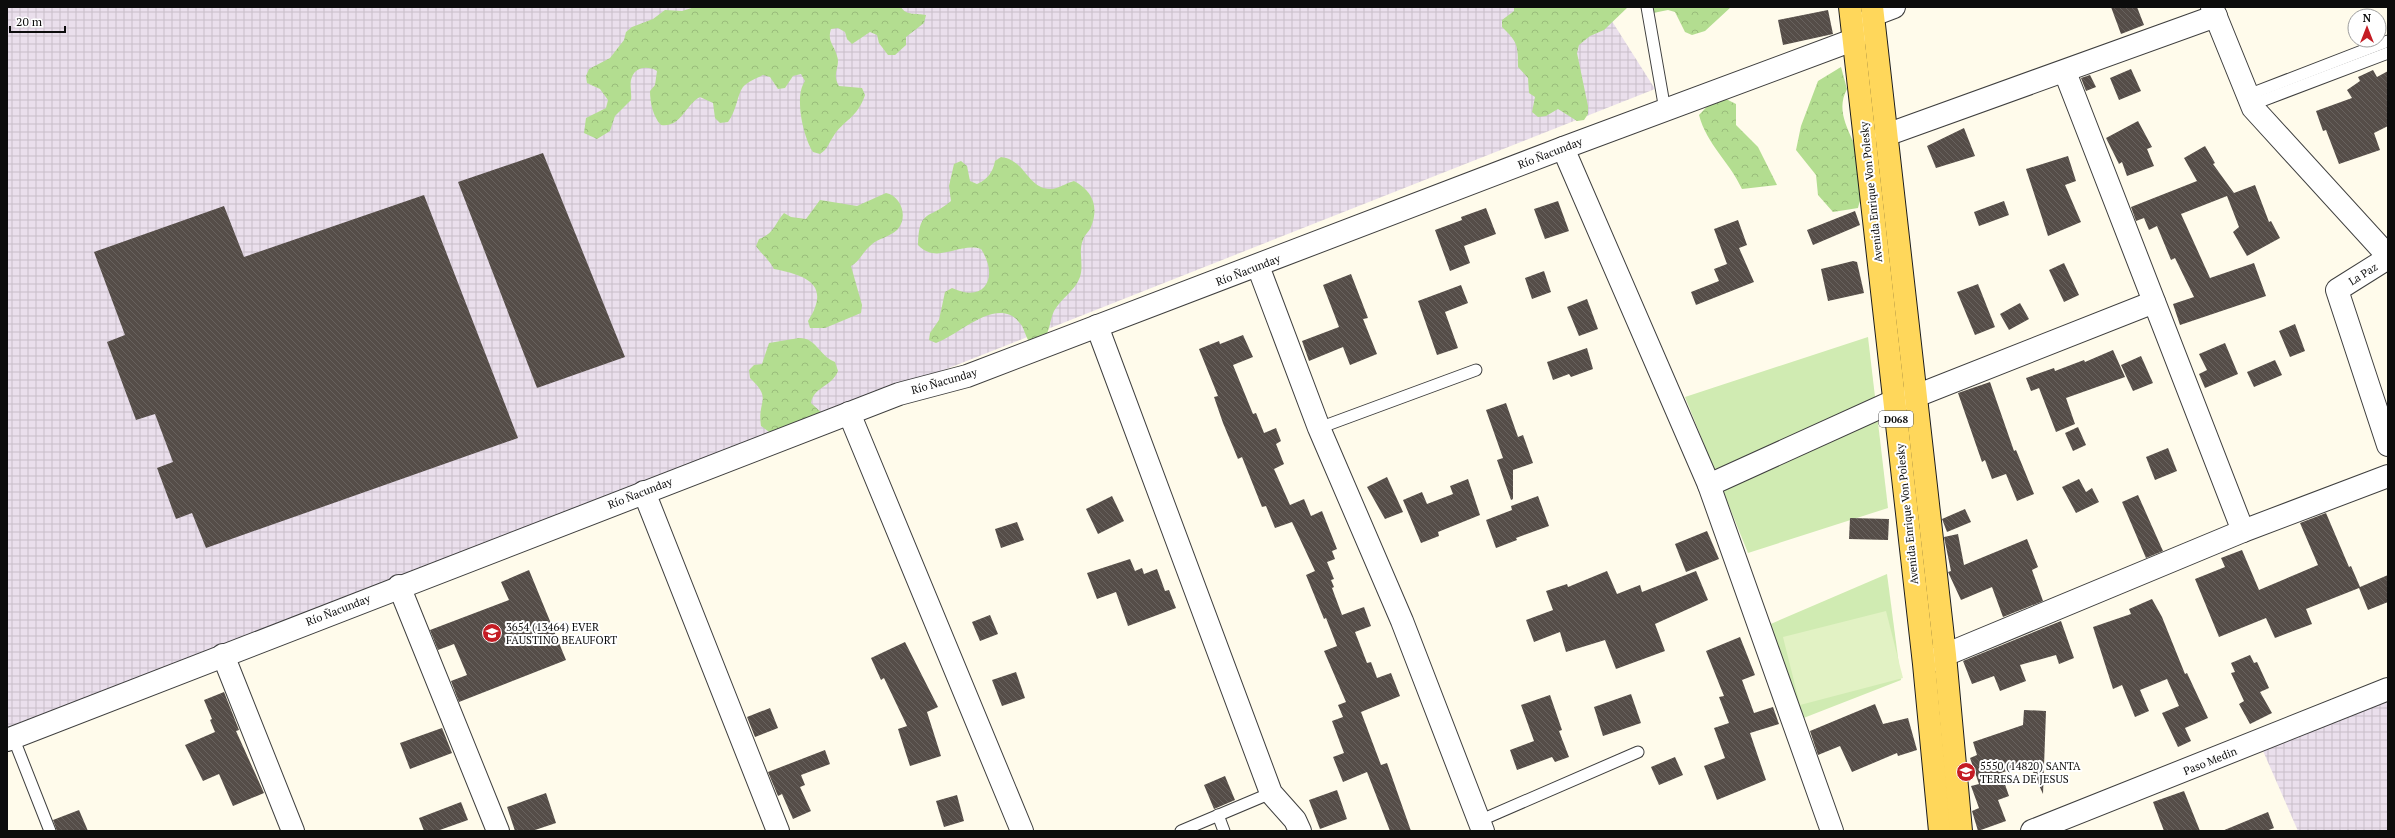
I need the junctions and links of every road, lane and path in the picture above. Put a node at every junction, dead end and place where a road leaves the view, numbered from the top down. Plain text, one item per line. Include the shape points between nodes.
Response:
1 (1647, 7) edge
2 (1850, 7) edge
3 (1894, 7) edge
4 (1872, 11) edge
5 (2214, 12) edge
6 (1854, 40) junction
7 (2388, 41) edge
8 (2388, 53) edge
9 (2065, 72) junction
10 (2250, 100) junction
11 (1665, 110) junction
12 (1886, 135) junction
13 (1563, 148) junction
14 (2388, 257) edge
15 (1258, 266) junction
16 (2154, 302) junction
17 (1097, 326) junction
18 (1476, 370) dead end
19 (1916, 396) junction
20 (1894, 401) junction
21 (849, 413) junction
22 (1318, 428) junction
23 (2388, 445) edge
24 (2388, 476) edge
25 (1709, 485) junction
26 (644, 492) junction
27 (2243, 532) junction
28 (400, 586) junction
29 (223, 655) junction
30 (1945, 655) junction
31 (1924, 664) junction
32 (2388, 689) edge
33 (10, 739) edge
34 (1638, 752) dead end
35 (1271, 793) junction
36 (1218, 815) junction
37 (1481, 826) edge
38 (50, 831) edge
39 (293, 831) edge
40 (498, 831) edge
41 (778, 831) edge
42 (1022, 831) edge
43 (1181, 831) edge
44 (1224, 831) edge
45 (1300, 831) edge
46 (1832, 831) edge
47 (1940, 831) edge
48 (1961, 831) edge
49 (2032, 831) edge

1 - 11 lane
2 - 6 main road, Avenida Enrique Von Polesky / D068
3 - 4 street
4 - 6 street
4 - 12 main road, Avenida Enrique Von Polesky / D068
5 - 9 street
5 - 10 street
6 - 11 street, Río Ñacunday
6 - 20 main road, Avenida Enrique Von Polesky / D068
7 - 10 lane
8 - 10 lane
9 - 12 street
9 - 16 street
10 - 14 street
11 - 13 street, Río Ñacunday
12 - 19 main road, Avenida Enrique Von Polesky / D068
13 - 15 street, Río Ñacunday
13 - 25 street
14 - 23 street, La Paz via 2337,290
15 - 17 street, Río Ñacunday
15 - 22 street
16 - 19 street
16 - 27 street
17 - 21 street, Río Ñacunday via 967,376 899,394
17 - 35 street
18 - 22 lane
19 - 20 street
19 - 30 main road, Avenida Enrique Von Polesky / D068
20 - 25 street
20 - 31 main road, Avenida Enrique Von Polesky / D068
21 - 26 street, Río Ñacunday
21 - 42 street
22 - 37 street via 1402,621
24 - 27 street
25 - 46 street
26 - 28 street, Río Ñacunday
26 - 41 street
27 - 30 street
28 - 29 street, Río Ñacunday
28 - 40 street
29 - 33 street, Río Ñacunday
29 - 39 street
30 - 31 street
30 - 48 main road, Avenida Enrique Von Polesky / D068
31 - 47 main road, Avenida Enrique Von Polesky / D068
32 - 49 street, Paso Medin
33 - 38 lane
34 - 37 lane
35 - 36 lane
35 - 45 street via 1295,820
36 - 43 lane
36 - 44 lane

